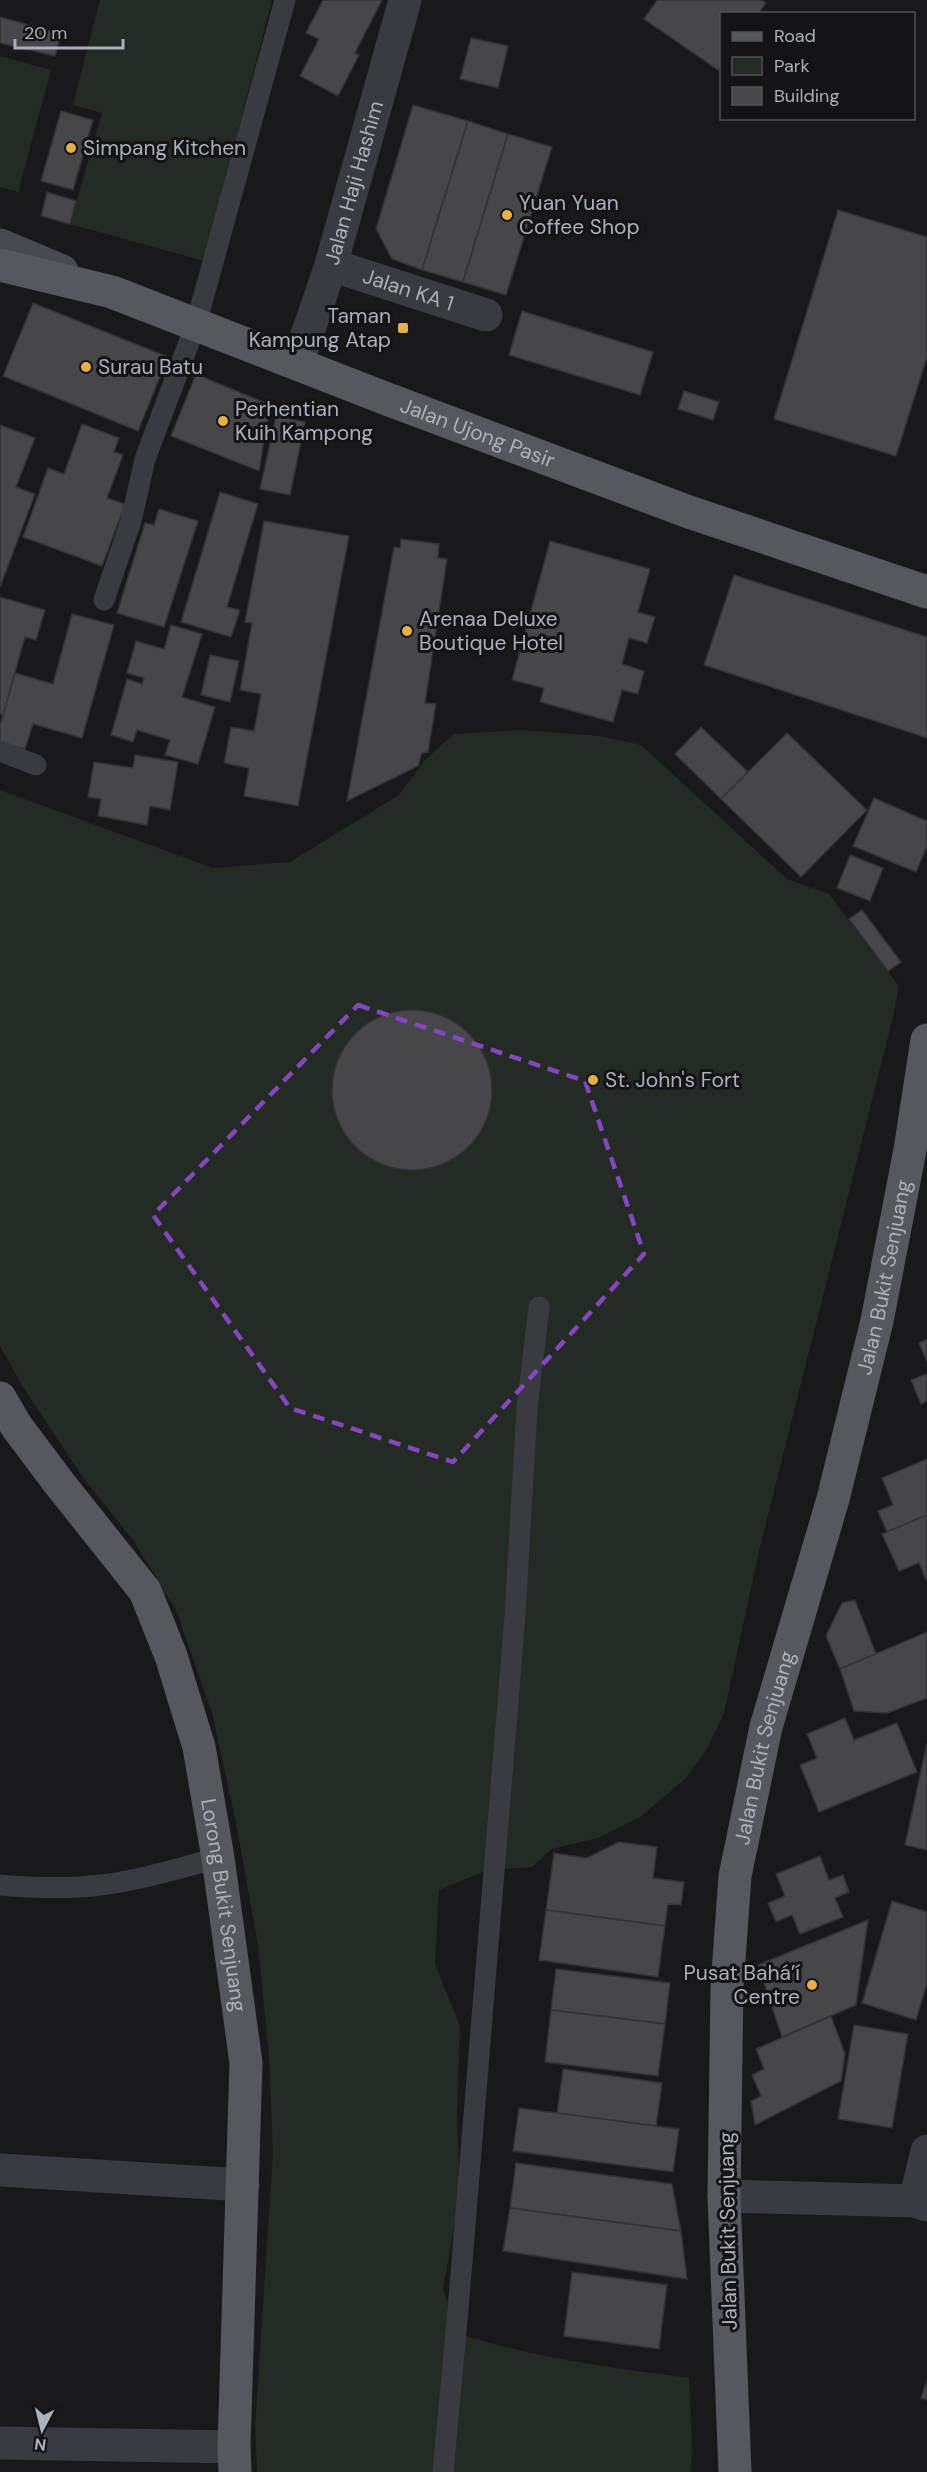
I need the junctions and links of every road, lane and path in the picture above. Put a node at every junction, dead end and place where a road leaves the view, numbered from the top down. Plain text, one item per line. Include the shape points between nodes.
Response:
1 (285, 0) edge
2 (405, 0) edge
3 (0, 245) edge
4 (0, 265) edge
5 (331, 265) junction
6 (112, 292) junction
7 (486, 315) dead end
8 (196, 324) junction
9 (297, 364) junction
10 (927, 592) edge
11 (104, 600) dead end
12 (0, 751) edge
13 (36, 765) dead end
14 (927, 1040) edge
15 (539, 1307) dead end
16 (0, 1398) edge
17 (218, 1858) junction
18 (0, 1885) edge
19 (927, 2151) edge
20 (0, 2170) edge
21 (243, 2185) junction
22 (724, 2196) junction
23 (921, 2203) edge
24 (0, 2443) edge
25 (234, 2459) edge
26 (443, 2472) edge
27 (735, 2472) edge

1 - 8 lane
2 - 5 street, Jalan Haji Hashim
3 - 6 main road, Jalan Ujong Pasir
4 - 6 main road
5 - 7 street, Jalan KA 1
5 - 9 street, Jalan Haji Hashim
6 - 8 main road, Jalan Ujong Pasir
8 - 9 main road, Jalan Ujong Pasir
8 - 11 lane via 145,459 131,520
9 - 10 main road, Jalan Ujong Pasir via 689,512
12 - 13 lane
14 - 22 main road, Jalan Bukit Senjuang via 877,1321 833,1498 766,1726 735,1876 727,1987
15 - 26 lane via 527,1408 515,1616
16 - 17 main road, Lorong Bukit Senjuang via 52,1474 145,1591 171,1656 199,1747
17 - 18 lane via 101,1885
17 - 21 main road, Lorong Bukit Senjuang via 246,2063
19 - 23 street
20 - 21 street
21 - 25 main road, Lorong Bukit Senjuang
22 - 23 street
22 - 27 main road, Jalan Bukit Senjuang
24 - 25 street

